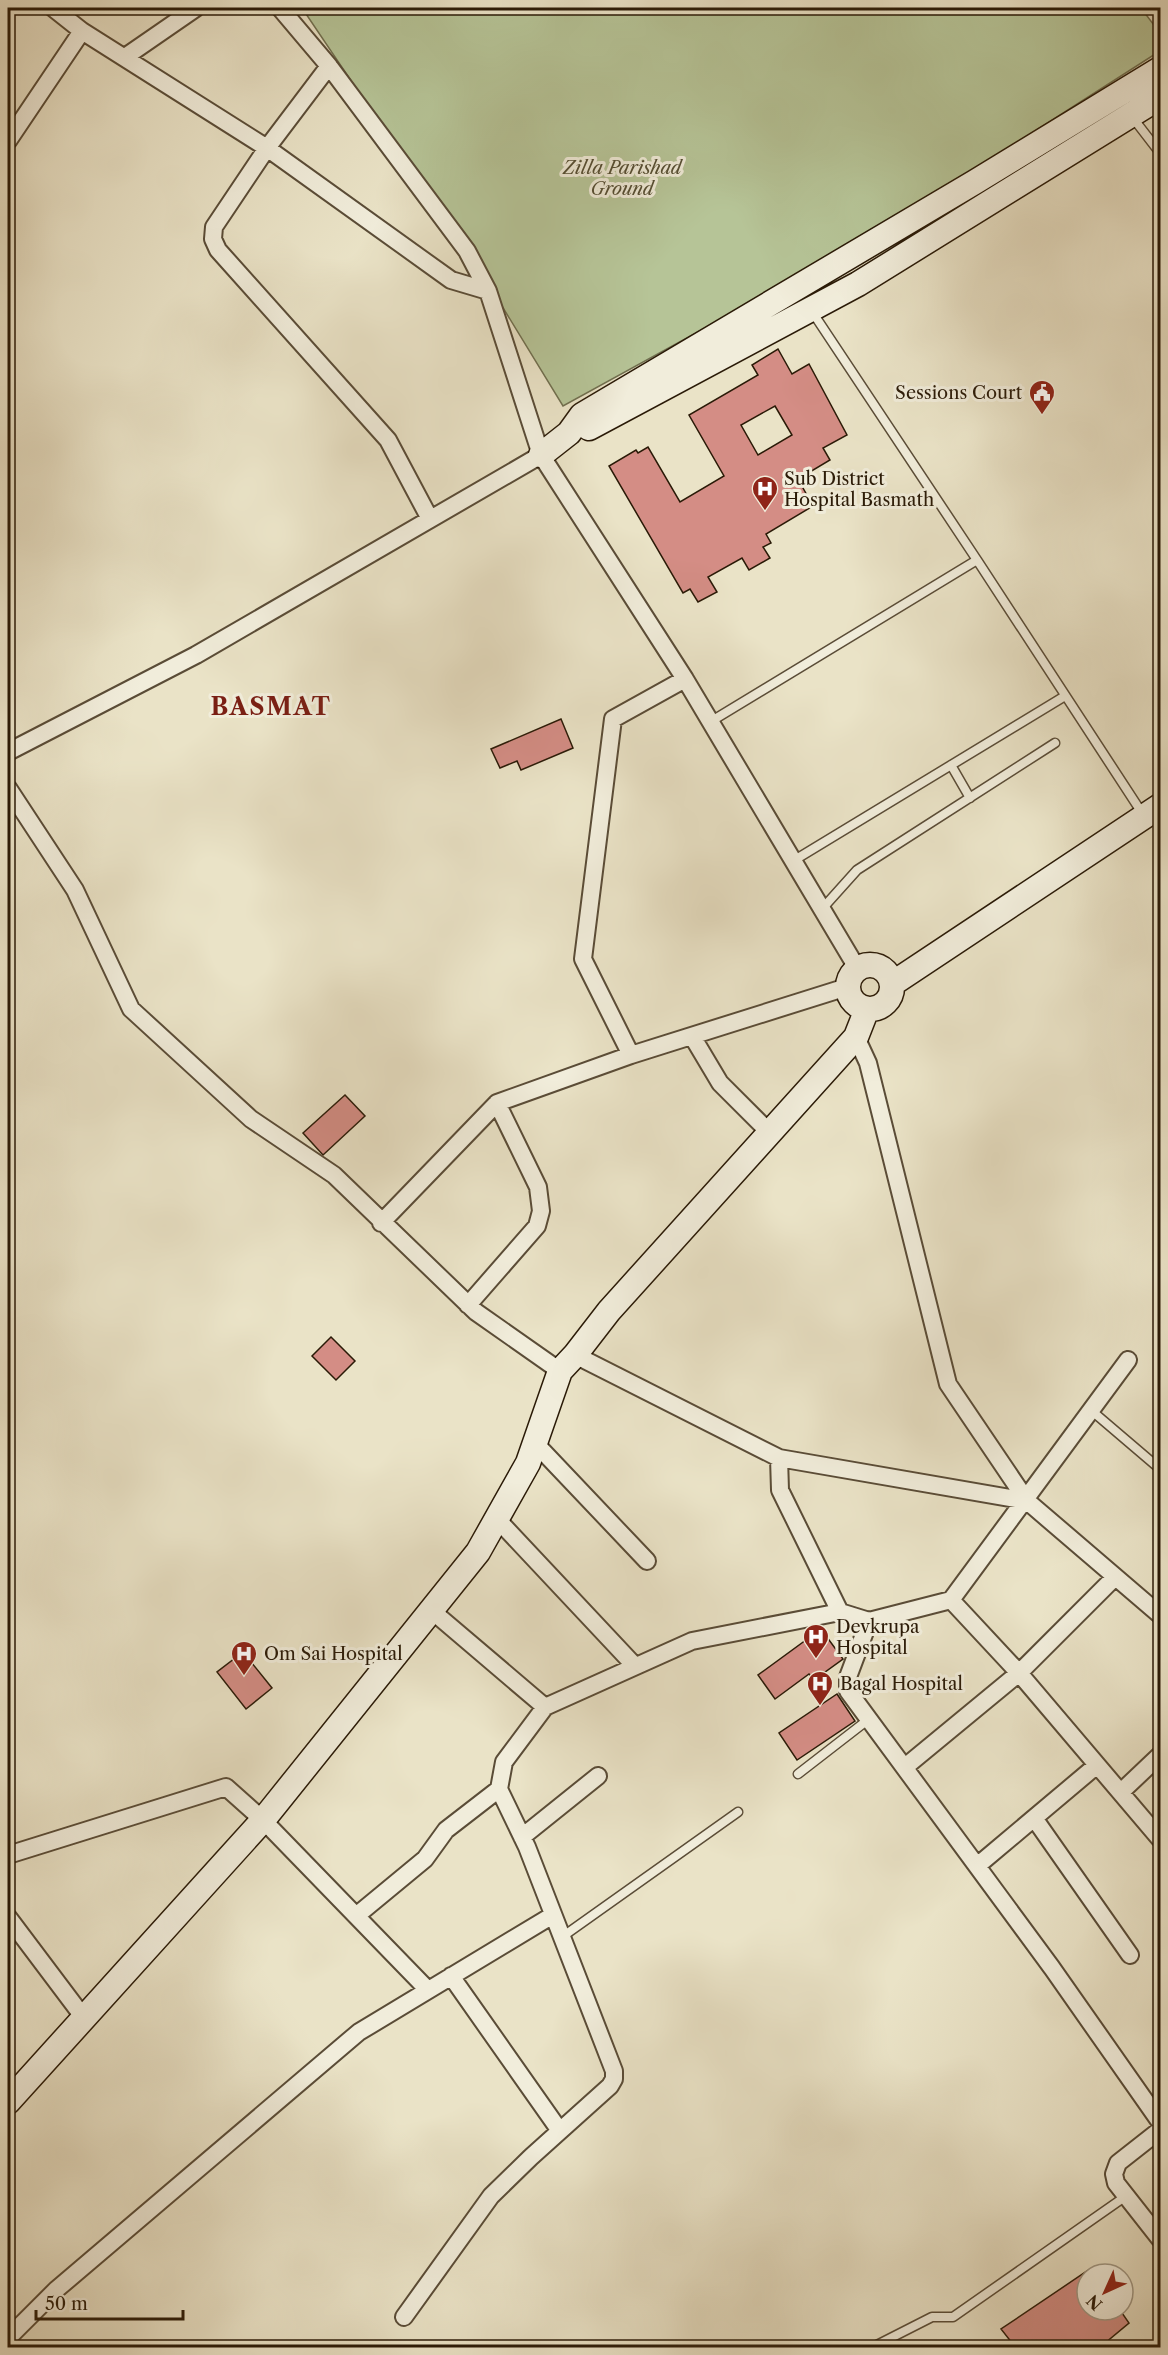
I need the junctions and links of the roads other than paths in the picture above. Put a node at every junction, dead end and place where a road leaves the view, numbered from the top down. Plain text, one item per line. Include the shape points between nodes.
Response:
1 (53, 8) edge
2 (196, 8) edge
3 (280, 8) edge
4 (82, 31) junction
5 (125, 57) junction
6 (329, 66) junction
7 (1161, 69) edge
8 (1161, 97) edge
9 (1131, 115) junction
10 (8, 141) edge
11 (267, 148) junction
12 (1161, 153) edge
13 (488, 291) junction
14 (811, 309) junction
15 (569, 433) junction
16 (541, 455) junction
17 (430, 519) junction
18 (977, 560) junction
19 (685, 679) junction
20 (1065, 696) junction
21 (710, 722) junction
22 (1056, 743) dead end
23 (8, 752) edge
24 (951, 765) junction
25 (8, 788) edge
26 (970, 798) junction
27 (1152, 812) edge
28 (793, 861) junction
29 (822, 909) junction
30 (852, 978) junction
31 (892, 984) junction
32 (867, 1009) junction
33 (692, 1035) junction
34 (856, 1037) junction
35 (631, 1055) junction
36 (497, 1102) junction
37 (770, 1133) junction
38 (381, 1223) junction
39 (468, 1305) junction
40 (1128, 1360) dead end
41 (568, 1363) junction
42 (1092, 1411) junction
43 (535, 1443) junction
44 (779, 1458) junction
45 (1161, 1469) edge
46 (1027, 1501) junction
47 (497, 1519) junction
48 (646, 1562) dead end
49 (1115, 1577) junction
50 (951, 1600) junction
51 (431, 1610) junction
52 (840, 1612) junction
53 (1161, 1615) edge
54 (869, 1621) junction
55 (634, 1665) junction
56 (1019, 1673) junction
57 (545, 1707) junction
58 (869, 1719) junction
59 (1161, 1755) edge
60 (1097, 1765) junction
61 (905, 1767) junction
62 (798, 1774) dead end
63 (598, 1776) dead end
64 (499, 1789) junction
65 (1120, 1792) junction
66 (738, 1812) dead end
67 (1034, 1818) junction
68 (263, 1820) junction
69 (522, 1837) junction
70 (1161, 1839) edge
71 (8, 1855) edge
72 (977, 1866) junction
73 (553, 1915) junction
74 (356, 1916) junction
75 (8, 1917) edge
76 (562, 1938) junction
77 (1130, 1955) dead end
78 (451, 1976) junction
79 (427, 1989) junction
80 (84, 2018) junction
81 (8, 2102) edge
82 (1161, 2122) edge
83 (1161, 2130) edge
84 (560, 2131) junction
85 (1126, 2196) junction
86 (1161, 2239) edge
87 (404, 2317) dead end
88 (8, 2338) edge
89 (871, 2348) edge

1 - 4 street
2 - 5 street
3 - 6 street
4 - 5 street
4 - 10 street
5 - 11 street
6 - 11 street
6 - 13 street via 467,251
7 - 15 main road via 582,415
8 - 9 main road
9 - 12 lane
9 - 14 main road
11 - 13 street via 451,280
11 - 17 street via 214,227 213,240 388,440
13 - 16 street
14 - 15 main road via 591,428
14 - 18 lane
15 - 16 main road
16 - 17 street
16 - 19 street
17 - 23 street via 196,655
18 - 20 lane
18 - 21 lane
19 - 21 street
19 - 35 street via 613,719 583,959
20 - 24 lane
20 - 27 lane
21 - 28 street
22 - 26 lane
24 - 26 lane
24 - 28 lane
25 - 38 street via 75,890 131,1009 251,1119 334,1175
26 - 29 lane via 857,870
27 - 31 main road
28 - 29 street
29 - 30 street
30 - 31 main road via 867,965 879,967
30 - 32 main road via 849,997
30 - 33 street
31 - 32 main road via 888,1000 875,1009
32 - 34 main road
33 - 35 street
33 - 37 street via 720,1083
34 - 37 main road
34 - 46 street via 868,1063 948,1384
35 - 36 street
36 - 38 street
36 - 39 street via 538,1187 541,1211 537,1226
37 - 41 main road via 609,1311
38 - 39 street
39 - 41 street
40 - 42 street
41 - 43 main road
41 - 44 street
42 - 45 lane
42 - 46 street
43 - 47 main road
43 - 48 street
44 - 46 street
44 - 52 street via 780,1490
46 - 49 street
46 - 50 street
47 - 51 main road via 478,1552
47 - 55 street
49 - 53 street
49 - 56 street
50 - 54 street
50 - 56 street
51 - 57 street
51 - 68 main road
52 - 54 street
52 - 55 street via 692,1641
54 - 58 street via 847,1684
55 - 57 street
56 - 60 street
56 - 61 street
57 - 64 street via 504,1762
58 - 61 street
58 - 62 lane
59 - 65 street
60 - 65 street
60 - 67 street
61 - 72 street
63 - 69 street
64 - 69 street
64 - 74 street via 446,1830 425,1859
65 - 70 street
66 - 76 lane
67 - 72 street
67 - 77 street
68 - 71 street via 226,1787
68 - 74 street
68 - 80 main road
69 - 73 street
72 - 82 street
73 - 76 street
73 - 78 street
74 - 79 street
75 - 80 street
76 - 84 street via 615,2079
78 - 79 street
78 - 84 street
79 - 88 street via 359,2032 57,2289
80 - 81 main road
83 - 85 street via 1118,2163 1116,2183
84 - 87 street via 491,2196
85 - 86 street
85 - 89 lane via 953,2317 932,2317

